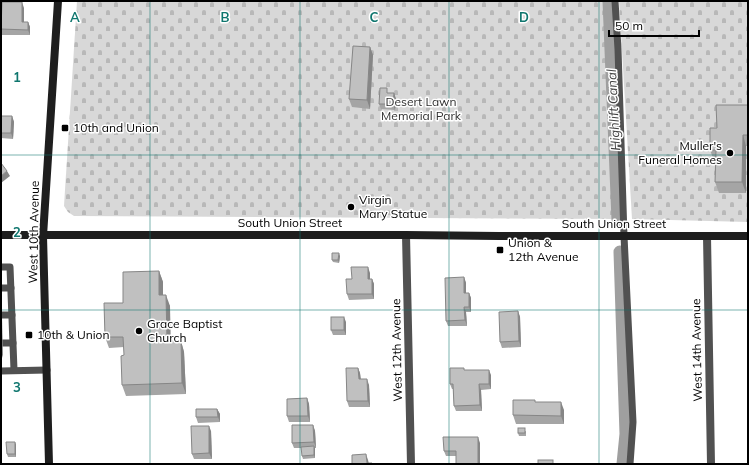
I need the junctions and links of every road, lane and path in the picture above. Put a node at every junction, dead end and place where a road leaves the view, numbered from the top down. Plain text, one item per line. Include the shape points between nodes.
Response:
1 (58, 1) edge
2 (615, 1) edge
3 (406, 234) junction
4 (1, 235) edge
5 (43, 236) junction
6 (624, 236) junction
7 (707, 236) junction
8 (748, 236) edge
9 (1, 267) edge
10 (1, 288) edge
11 (10, 288) junction
12 (1, 315) edge
13 (12, 315) junction
14 (1, 343) edge
15 (13, 343) junction
16 (1, 370) edge
17 (14, 370) junction
18 (46, 370) junction
19 (49, 464) edge
20 (411, 464) edge
21 (630, 464) edge
22 (711, 464) edge

1 - 5 main road, West 10th Avenue
2 - 6 lane
3 - 5 main road, South Union Street
3 - 6 main road, South Union Street
3 - 20 street, West 12th Avenue
4 - 5 main road, South Union Street
5 - 18 main road, West 10th Avenue
6 - 7 main road, South Union Street
6 - 21 lane via 633,422
7 - 8 main road, South Union Street
7 - 22 street, West 14th Avenue
9 - 11 lane via 10,267
10 - 11 lane
11 - 13 lane
12 - 13 lane
13 - 15 lane
14 - 15 lane
15 - 17 lane
16 - 17 lane
17 - 18 lane
18 - 19 main road, West 10th Avenue

